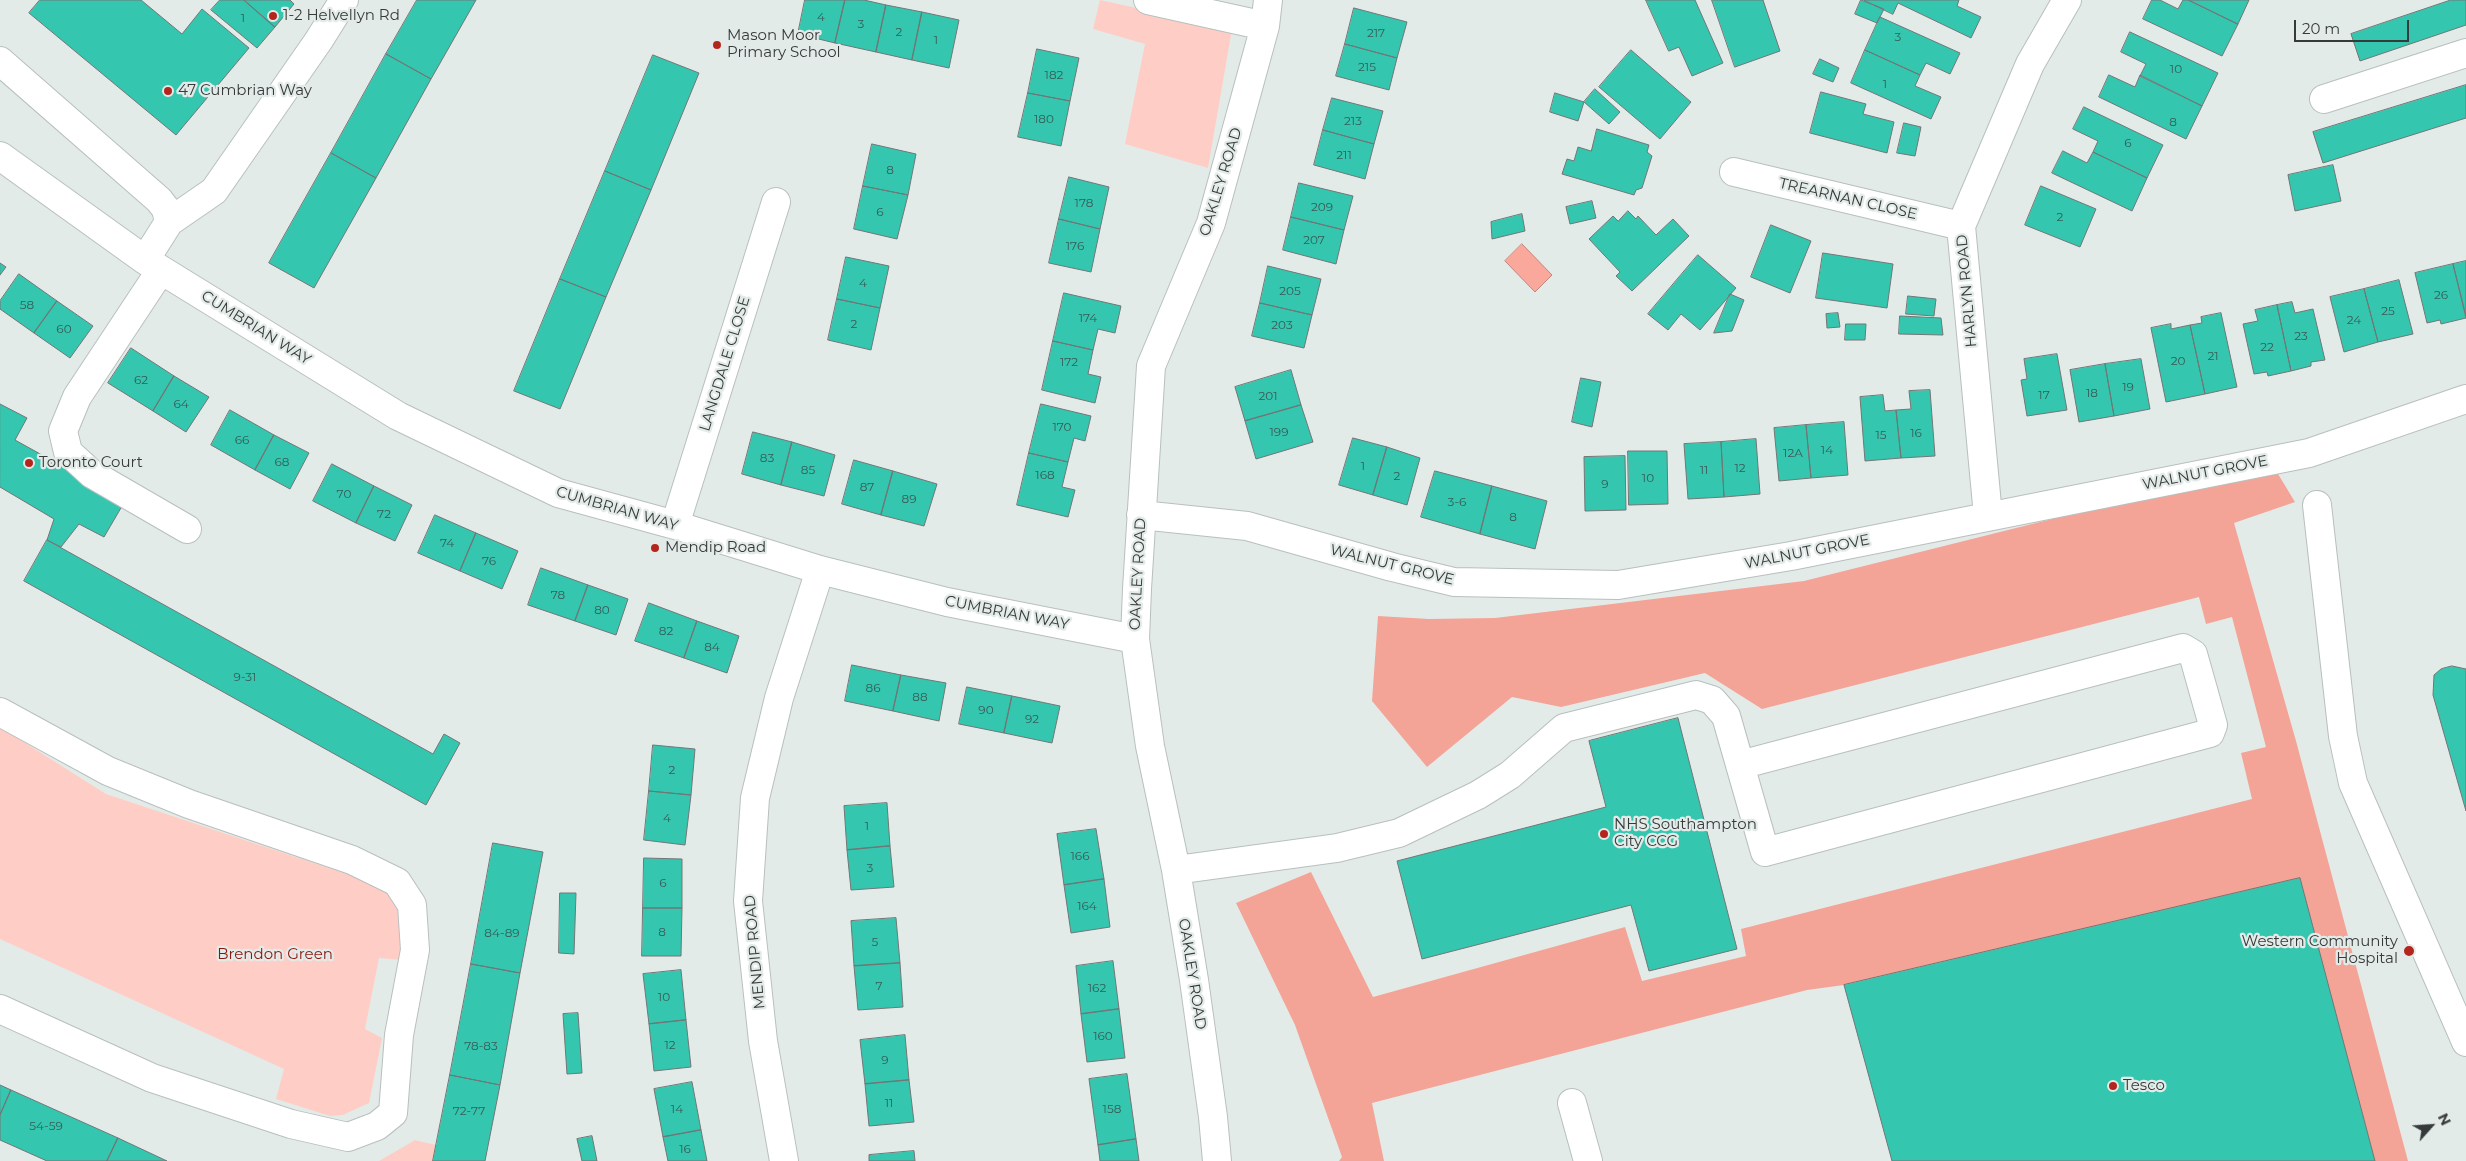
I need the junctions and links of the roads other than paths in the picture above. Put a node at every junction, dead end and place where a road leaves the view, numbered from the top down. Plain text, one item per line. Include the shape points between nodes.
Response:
1 (344, 0) edge
2 (1148, 0) edge
3 (2067, 0) edge
4 (1267, 13) edge
5 (2466, 53) edge
6 (0, 61) edge
7 (2324, 99) dead end
8 (0, 156) edge
9 (1734, 172) dead end
10 (776, 202) dead end
11 (168, 222) junction
12 (1961, 226) junction
13 (153, 265) junction
14 (2466, 399) edge
15 (2317, 505) dead end
16 (1141, 515) junction
17 (1988, 516) junction
18 (675, 525) junction
19 (188, 529) dead end
20 (820, 570) junction
21 (1136, 639) junction
22 (0, 712) edge
23 (1740, 765) junction
24 (1176, 870) junction
25 (0, 1009) edge
26 (2466, 1042) edge
27 (1572, 1103) dead end
28 (784, 1161) edge
29 (1217, 1161) edge
30 (1588, 1161) edge

1 - 11 street via 214,191
2 - 4 street
3 - 12 street, HARLYN ROAD via 2030,64
4 - 16 street, OAKLEY ROAD via 1211,223 1152,366
5 - 7 street
6 - 11 street via 159,200 166,209
8 - 13 street, CUMBRIAN WAY
9 - 12 street, TREARNAN CLOSE
10 - 18 street, LANGDALE CLOSE
11 - 13 street
12 - 17 street, HARLYN ROAD
13 - 18 street, CUMBRIAN WAY via 398,416 558,493
13 - 19 street via 77,397 63,431 68,452 92,474
14 - 17 street, WALNUT GROVE via 2309,453
15 - 26 street via 2343,736 2353,783
16 - 17 street, WALNUT GROVE via 1247,526 1454,582 1618,584 1791,556
16 - 21 street, OAKLEY ROAD
18 - 20 street, CUMBRIAN WAY
20 - 21 street, CUMBRIAN WAY via 946,602
20 - 28 street, MENDIP ROAD via 779,698 755,798 748,901 763,1041
21 - 24 street, OAKLEY ROAD via 1150,746
22 - 25 street via 108,771 189,804 352,860 397,882 412,905 415,950 399,1035 393,1113 377,1126 348,1137 291,1124 152,1078
23 - 23 street via 1765,852 2210,733 2213,725 2193,654 2183,648
23 - 24 street via 1726,716 1712,700 1696,695 1564,728 1510,776 1399,833 1337,848
24 - 29 street, OAKLEY ROAD
27 - 30 street

